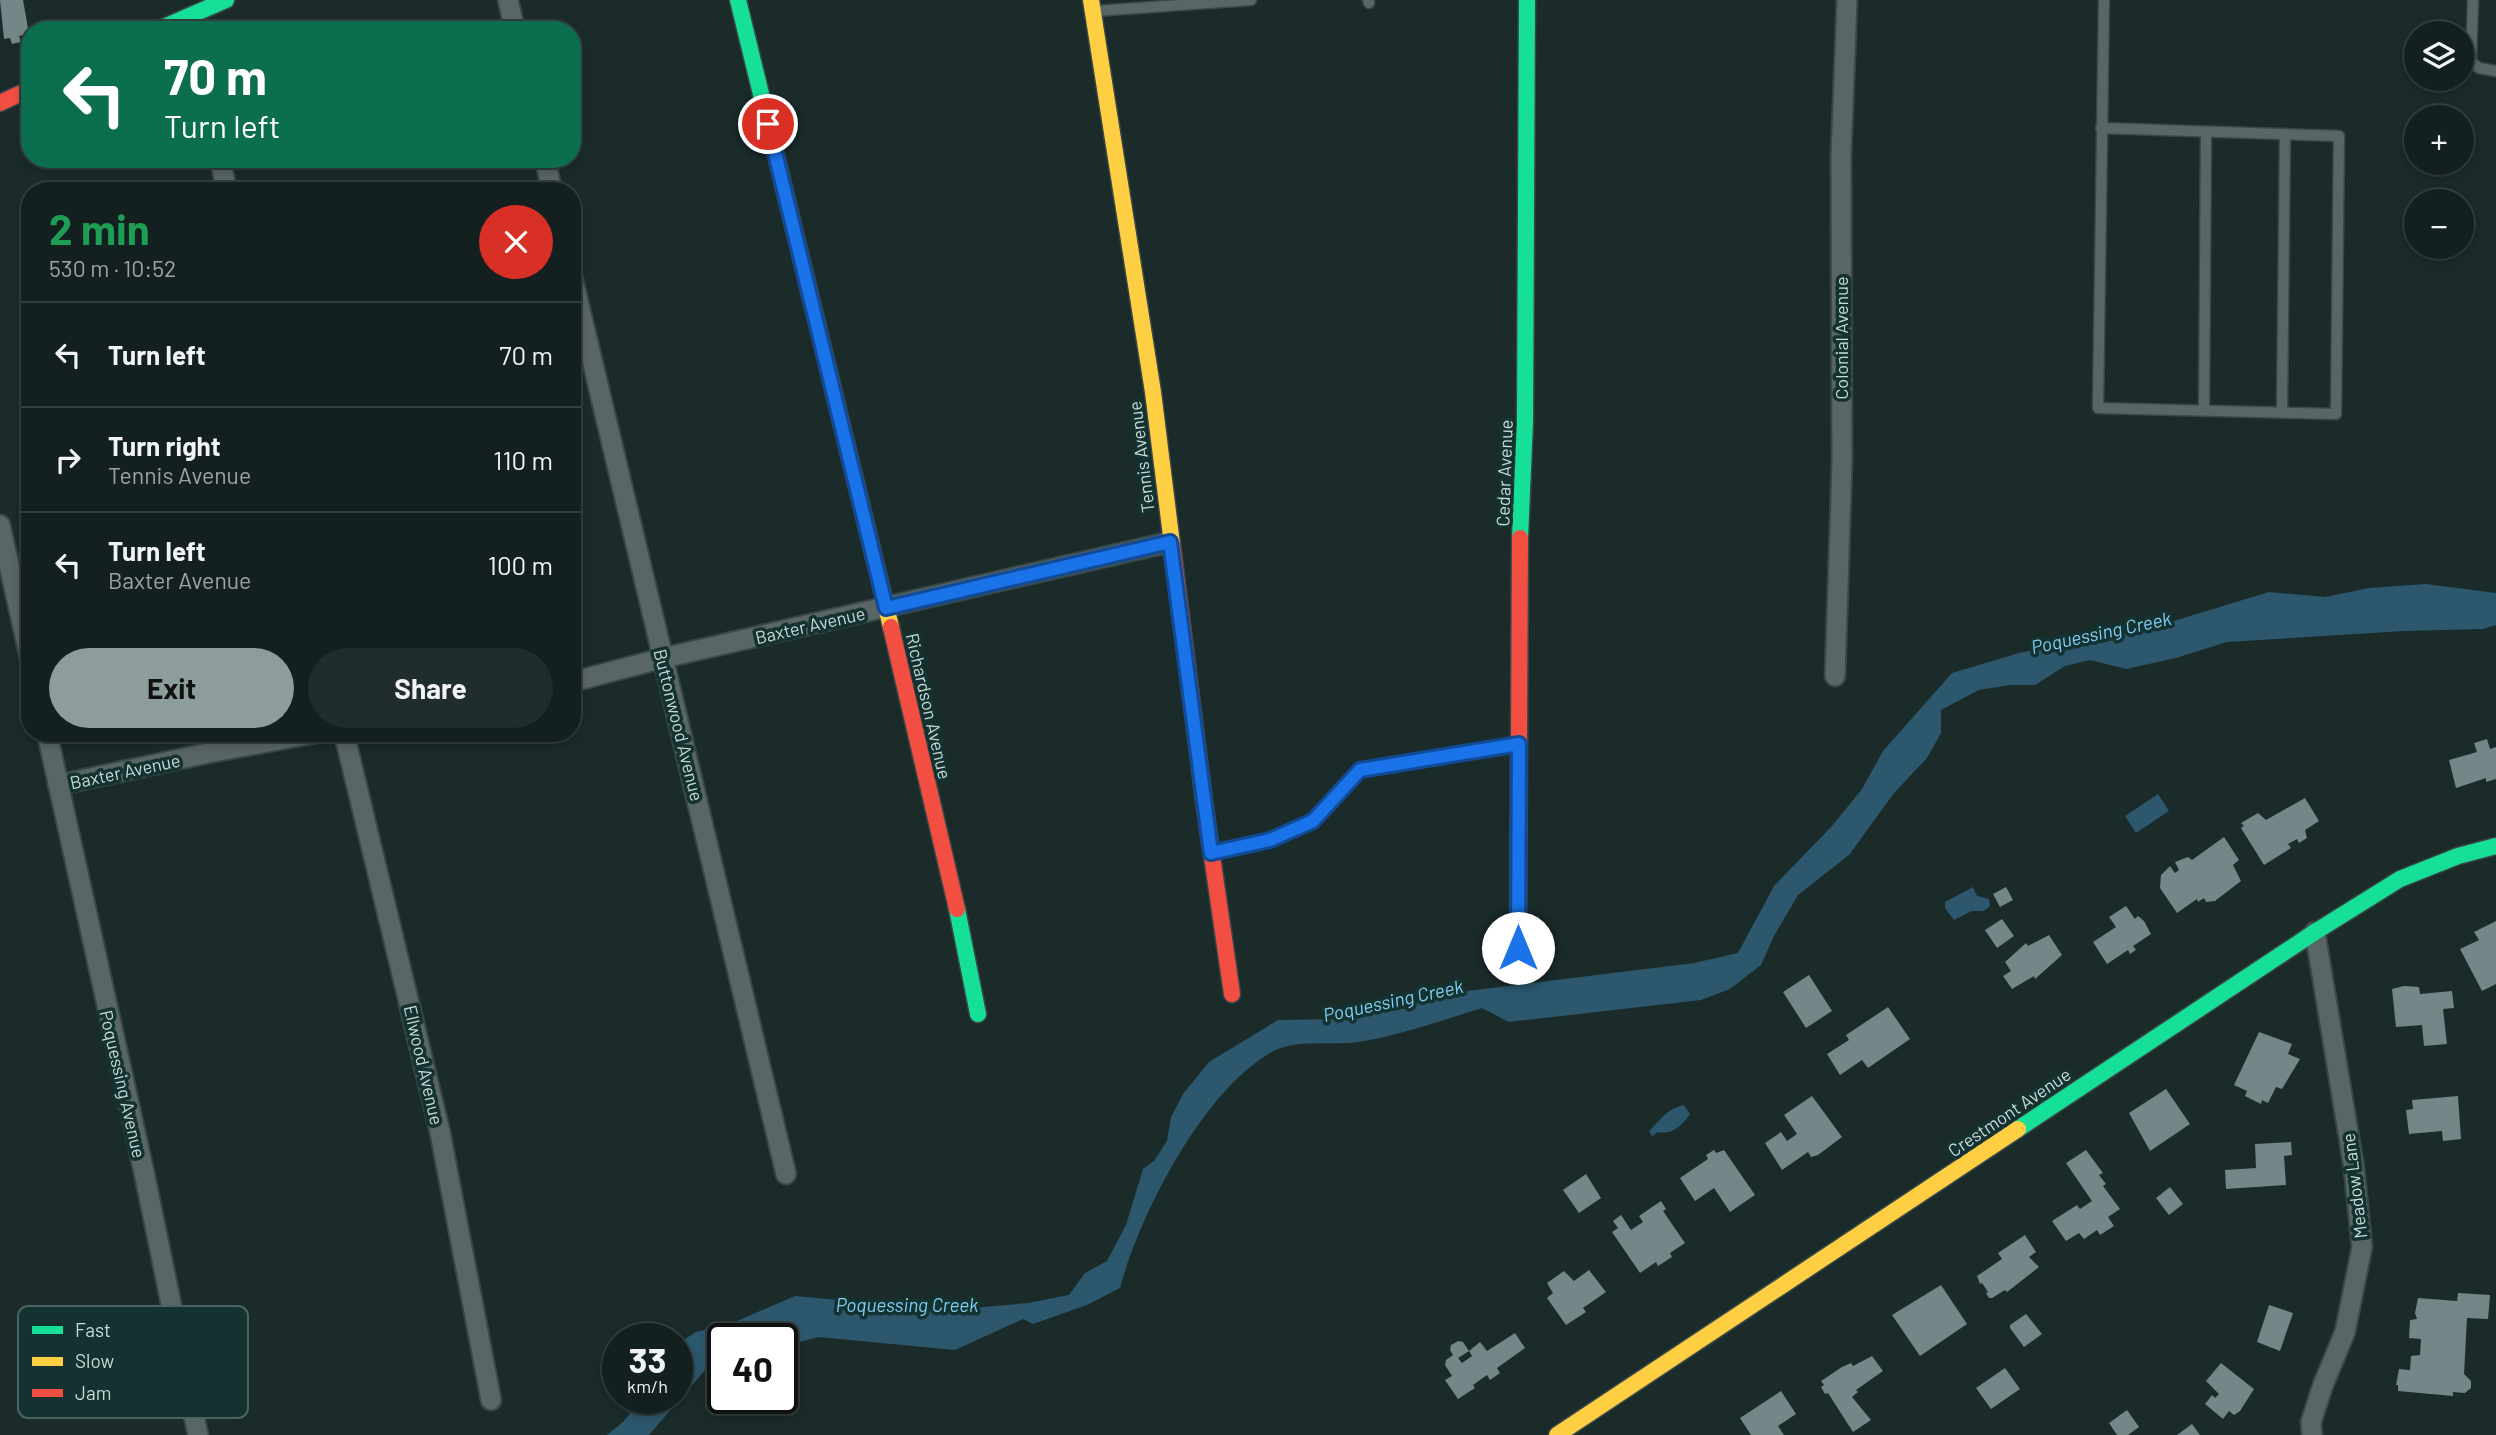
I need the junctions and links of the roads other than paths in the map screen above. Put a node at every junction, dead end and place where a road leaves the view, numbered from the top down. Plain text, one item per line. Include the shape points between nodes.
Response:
1 (226, 0) edge
2 (508, 0) edge
3 (738, 0) edge
4 (1251, 0) edge
5 (1527, 0) edge
6 (1847, 0) edge
7 (2104, 0) edge
8 (2473, 0) edge
9 (1091, 6) edge
10 (191, 21) edge
11 (513, 21) edge
12 (2496, 71) edge
13 (21, 93) edge
14 (0, 103) edge
15 (2101, 128) junction
16 (2206, 132) junction
17 (2285, 134) junction
18 (581, 314) edge
19 (2204, 411) junction
20 (2282, 413) junction
21 (1, 534) edge
22 (1170, 542) junction
23 (886, 608) junction
24 (21, 620) edge
25 (663, 658) junction
26 (1835, 676) dead end
27 (581, 680) edge
28 (49, 742) edge
29 (265, 742) edge
30 (346, 742) edge
31 (1519, 744) junction
32 (58, 785) junction
33 (2496, 846) edge
34 (1211, 853) junction
35 (2315, 932) junction
36 (1518, 948) dead end
37 (1232, 994) dead end
38 (978, 1014) dead end
39 (786, 1174) dead end
40 (171, 1306) edge
41 (491, 1400) dead end
42 (1557, 1435) edge
43 (2312, 1435) edge

1 - 10 street
2 - 11 street
3 - 23 street, Richardson Avenue
4 - 9 lane
5 - 31 street, Cedar Avenue
6 - 26 street, Colonial Avenue
7 - 15 lane
8 - 12 lane via 2471,62
9 - 22 street, Tennis Avenue via 1151,379
13 - 14 street
15 - 16 lane
15 - 19 lane via 2098,408
16 - 17 lane
16 - 19 lane
17 - 20 lane
17 - 20 lane via 2339,136 2336,414
18 - 25 street, Buttonwood Avenue
19 - 20 lane
21 - 24 street
22 - 23 street, Baxter Avenue
22 - 34 street, Tennis Avenue
23 - 25 street, Baxter Avenue
23 - 38 street, Richardson Avenue
25 - 27 street, Baxter Avenue
25 - 39 street, Buttonwood Avenue
28 - 32 street, Poquessing Avenue
29 - 32 street, Baxter Avenue
30 - 41 street, Ellwood Avenue via 440,1132
31 - 34 lane via 1360,770 1313,821 1270,840
31 - 36 street, Cedar Avenue
32 - 40 street, Poquessing Avenue
33 - 35 street, Crestmont Avenue via 2400,879
34 - 37 street, Tennis Avenue
35 - 42 street, Crestmont Avenue
35 - 43 street, Meadow Lane via 2354,1168 2362,1247 2345,1332 2311,1422

